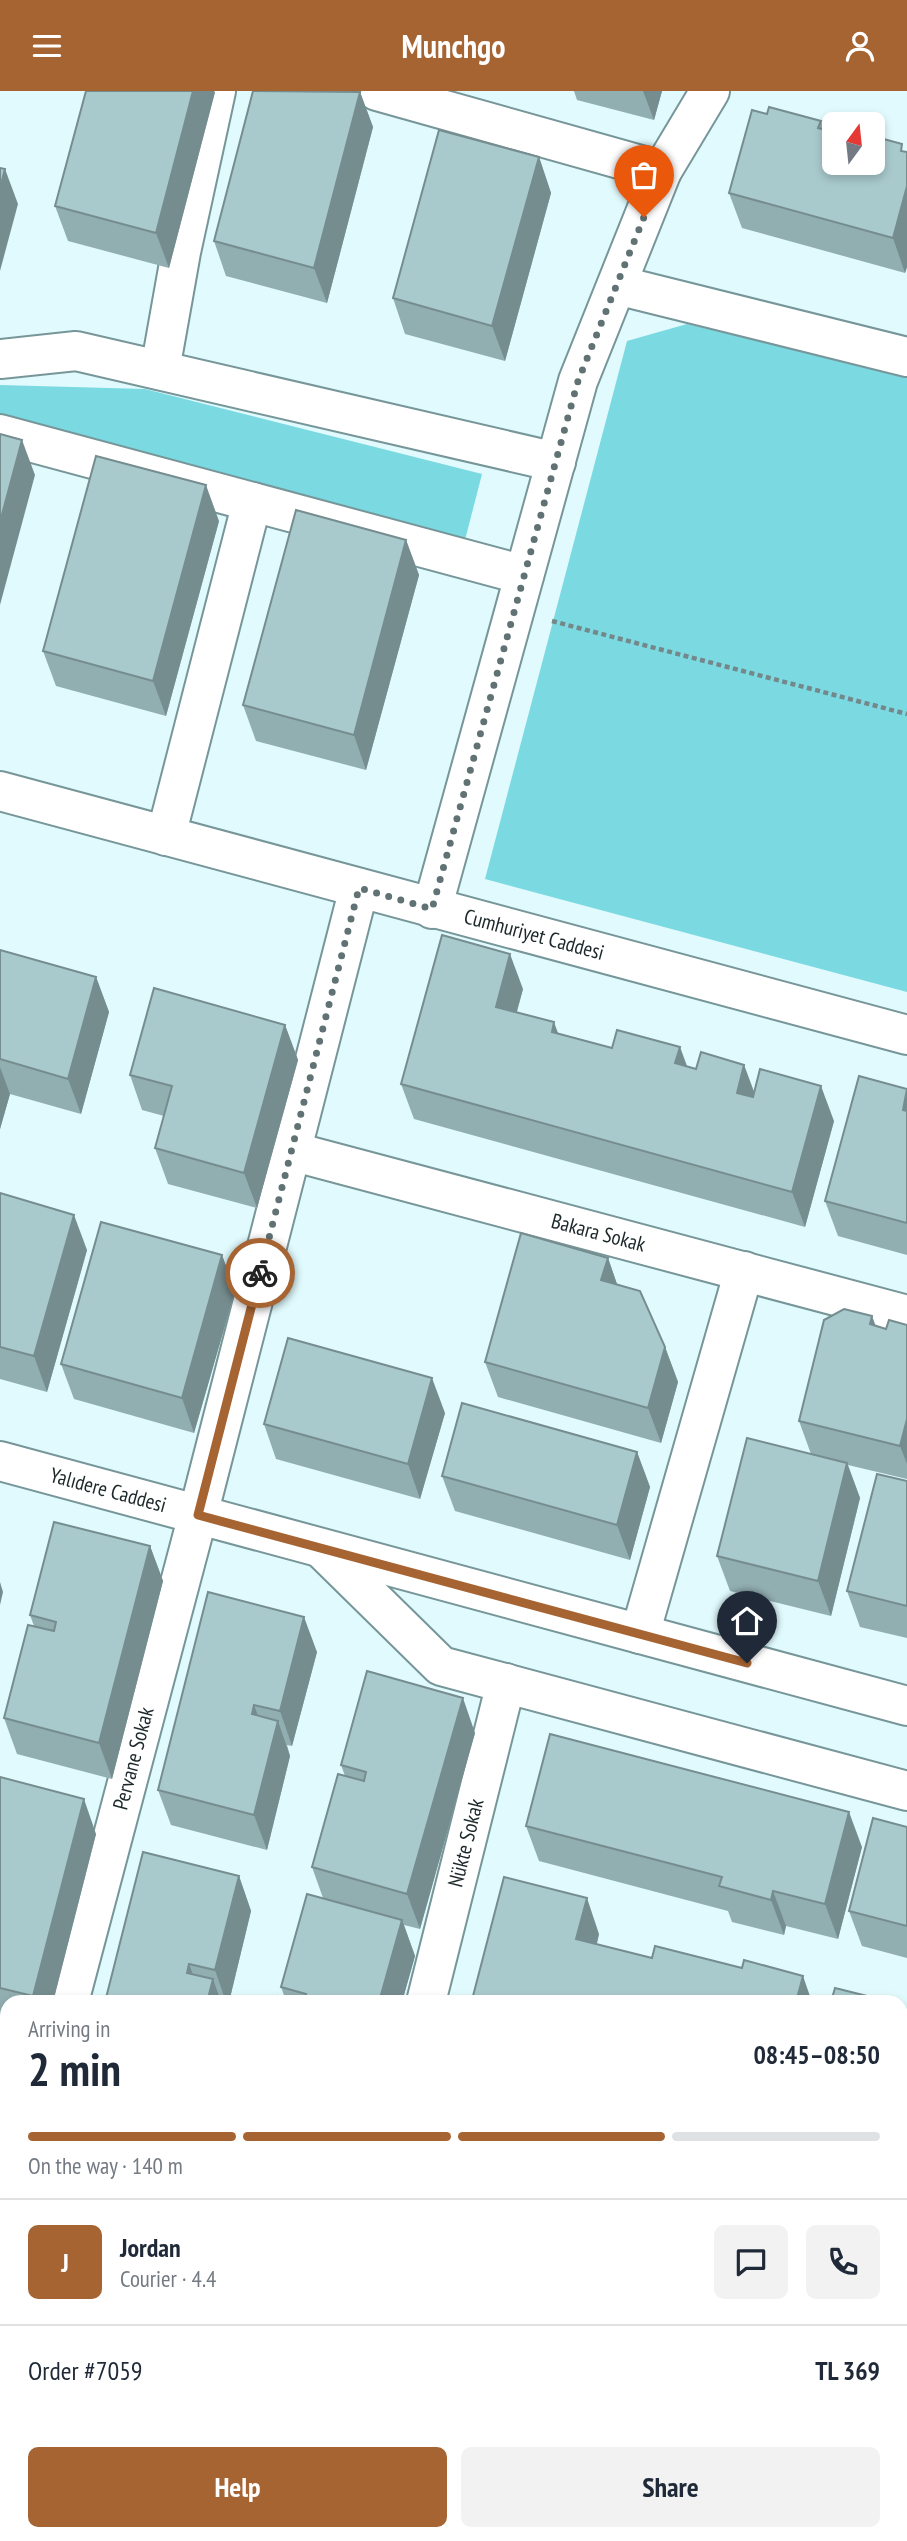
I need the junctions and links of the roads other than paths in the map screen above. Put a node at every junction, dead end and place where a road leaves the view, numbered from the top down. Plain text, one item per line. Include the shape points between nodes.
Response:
1 (216, 91) edge
2 (377, 91) edge
3 (709, 91) edge
4 (662, 171) junction
5 (617, 285) junction
6 (907, 357) edge
7 (0, 359) edge
8 (160, 370) junction
9 (0, 434) edge
10 (556, 462) junction
11 (252, 502) junction
12 (524, 575) junction
13 (0, 791) edge
14 (166, 836) junction
15 (359, 888) junction
16 (432, 909) junction
17 (907, 1035) edge
18 (291, 1151) junction
19 (744, 1271) junction
20 (907, 1315) edge
21 (0, 1461) edge
22 (198, 1515) junction
23 (321, 1548) junction
24 (640, 1634) junction
25 (506, 1683) junction
26 (907, 1706) edge
27 (907, 1791) edge
28 (71, 1995) edge
29 (428, 1995) edge

1 - 8 street
2 - 4 street
3 - 4 street
4 - 5 street
5 - 6 street
5 - 10 street via 578,381
7 - 8 street via 76,351
8 - 10 street
9 - 11 street
10 - 12 street
11 - 12 street
11 - 14 street
12 - 16 street
13 - 14 street, Cumhuriyet Caddesi
14 - 15 street, Cumhuriyet Caddesi
15 - 16 street, Cumhuriyet Caddesi
15 - 18 street, Pervane Sokak
16 - 17 street, Cumhuriyet Caddesi
18 - 19 street, Bakara Sokak
18 - 22 street, Pervane Sokak
19 - 20 street, Bakara Sokak
19 - 24 street
21 - 22 street, Yalıdere Caddesi
22 - 23 street, Yalıdere Caddesi
22 - 28 street, Pervane Sokak
23 - 24 street, Yalıdere Caddesi
23 - 25 street via 440,1666
24 - 26 street, Yalıdere Caddesi
25 - 27 street
25 - 29 street, Nükte Sokak

